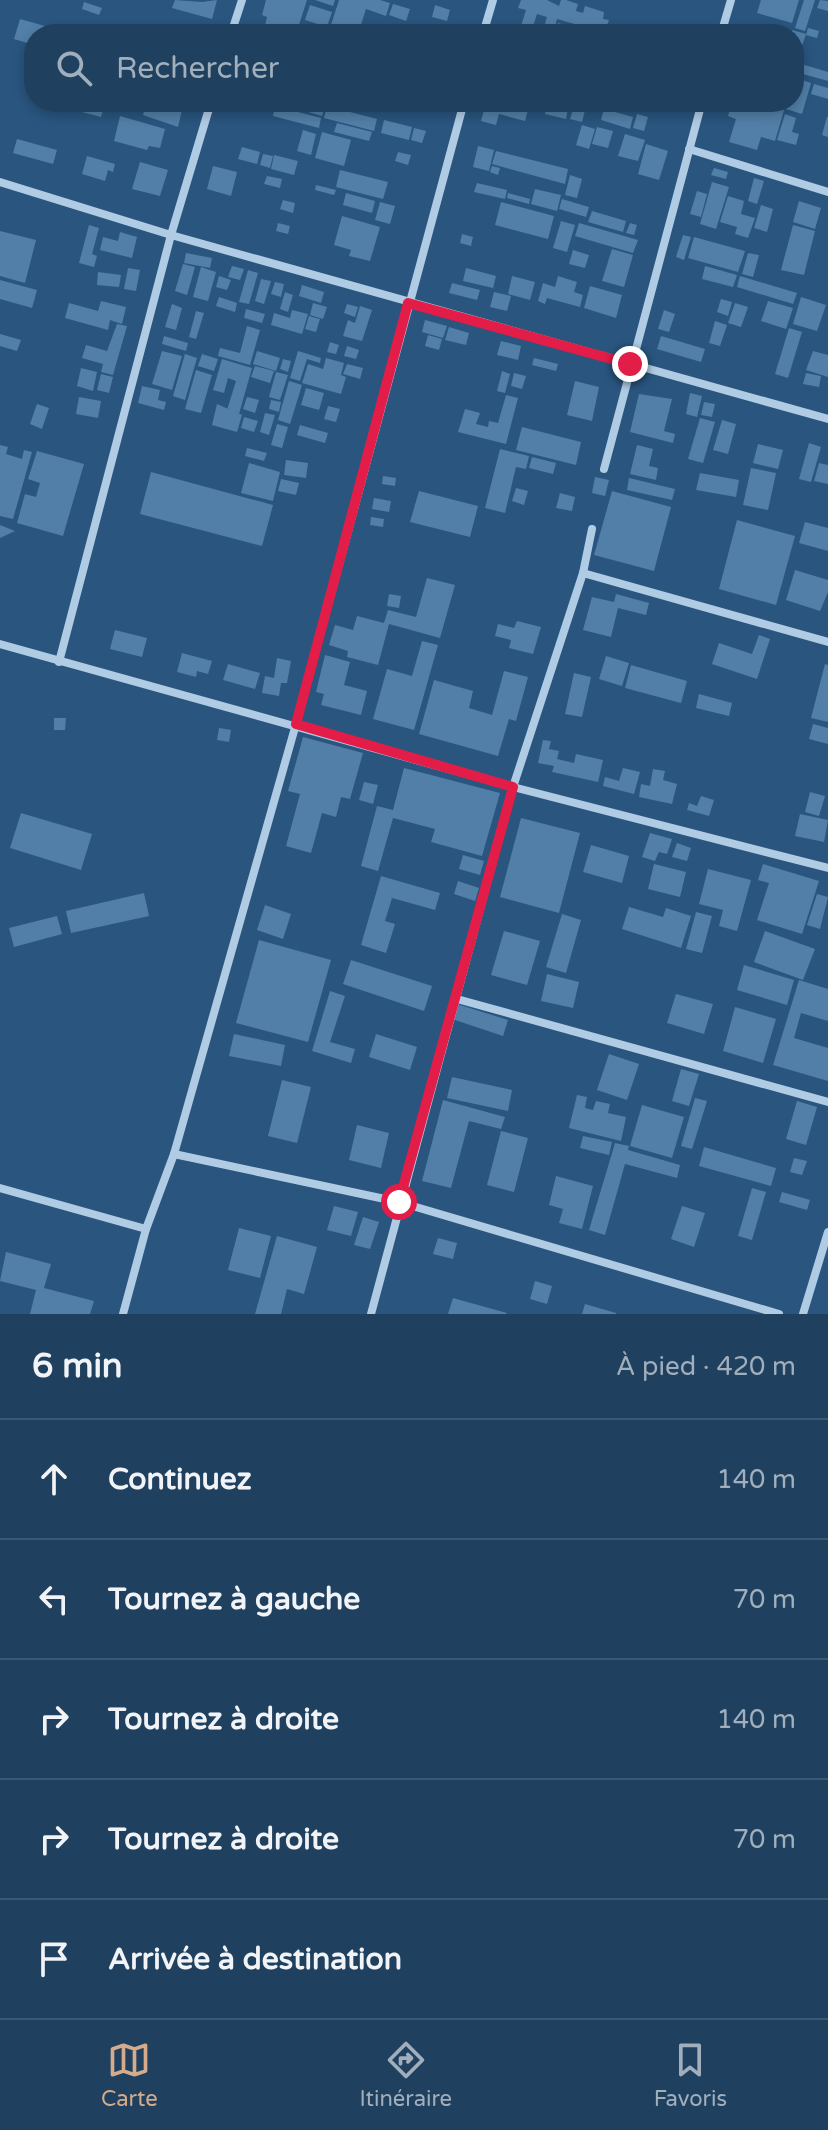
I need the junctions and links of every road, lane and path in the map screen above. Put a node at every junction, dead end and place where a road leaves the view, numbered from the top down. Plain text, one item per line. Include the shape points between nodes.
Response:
1 (242, 0) edge
2 (493, 0) edge
3 (731, 0) edge
4 (234, 24) edge
5 (486, 24) edge
6 (724, 24) edge
7 (208, 112) edge
8 (461, 112) edge
9 (699, 112) edge
10 (689, 149) junction
11 (0, 182) edge
12 (828, 192) edge
13 (171, 235) junction
14 (408, 303) junction
15 (630, 364) junction
16 (828, 419) edge
17 (604, 469) dead end
18 (592, 529) dead end
19 (583, 573) junction
20 (828, 642) edge
21 (0, 644) edge
22 (59, 662) junction
23 (296, 724) junction
24 (513, 787) junction
25 (828, 868) edge
26 (457, 999) junction
27 (828, 1102) edge
28 (174, 1154) junction
29 (0, 1188) edge
30 (399, 1202) junction
31 (146, 1229) junction
32 (828, 1232) edge
33 (123, 1314) edge
34 (371, 1314) edge
35 (779, 1314) edge
36 (803, 1314) edge

1 - 4 street
2 - 5 street
3 - 6 street
7 - 13 street
8 - 14 street
9 - 10 street
10 - 12 street
10 - 15 street
11 - 13 street
13 - 14 street
13 - 22 street
14 - 15 street
14 - 23 street
15 - 16 street
15 - 17 street
18 - 19 street
19 - 20 street
19 - 24 street
21 - 22 street
22 - 23 street
23 - 24 street
23 - 28 street
24 - 25 street
24 - 26 street
26 - 27 street
26 - 30 street
28 - 30 street
28 - 31 street
29 - 31 street
30 - 34 street
30 - 35 street
31 - 33 street
32 - 36 street

